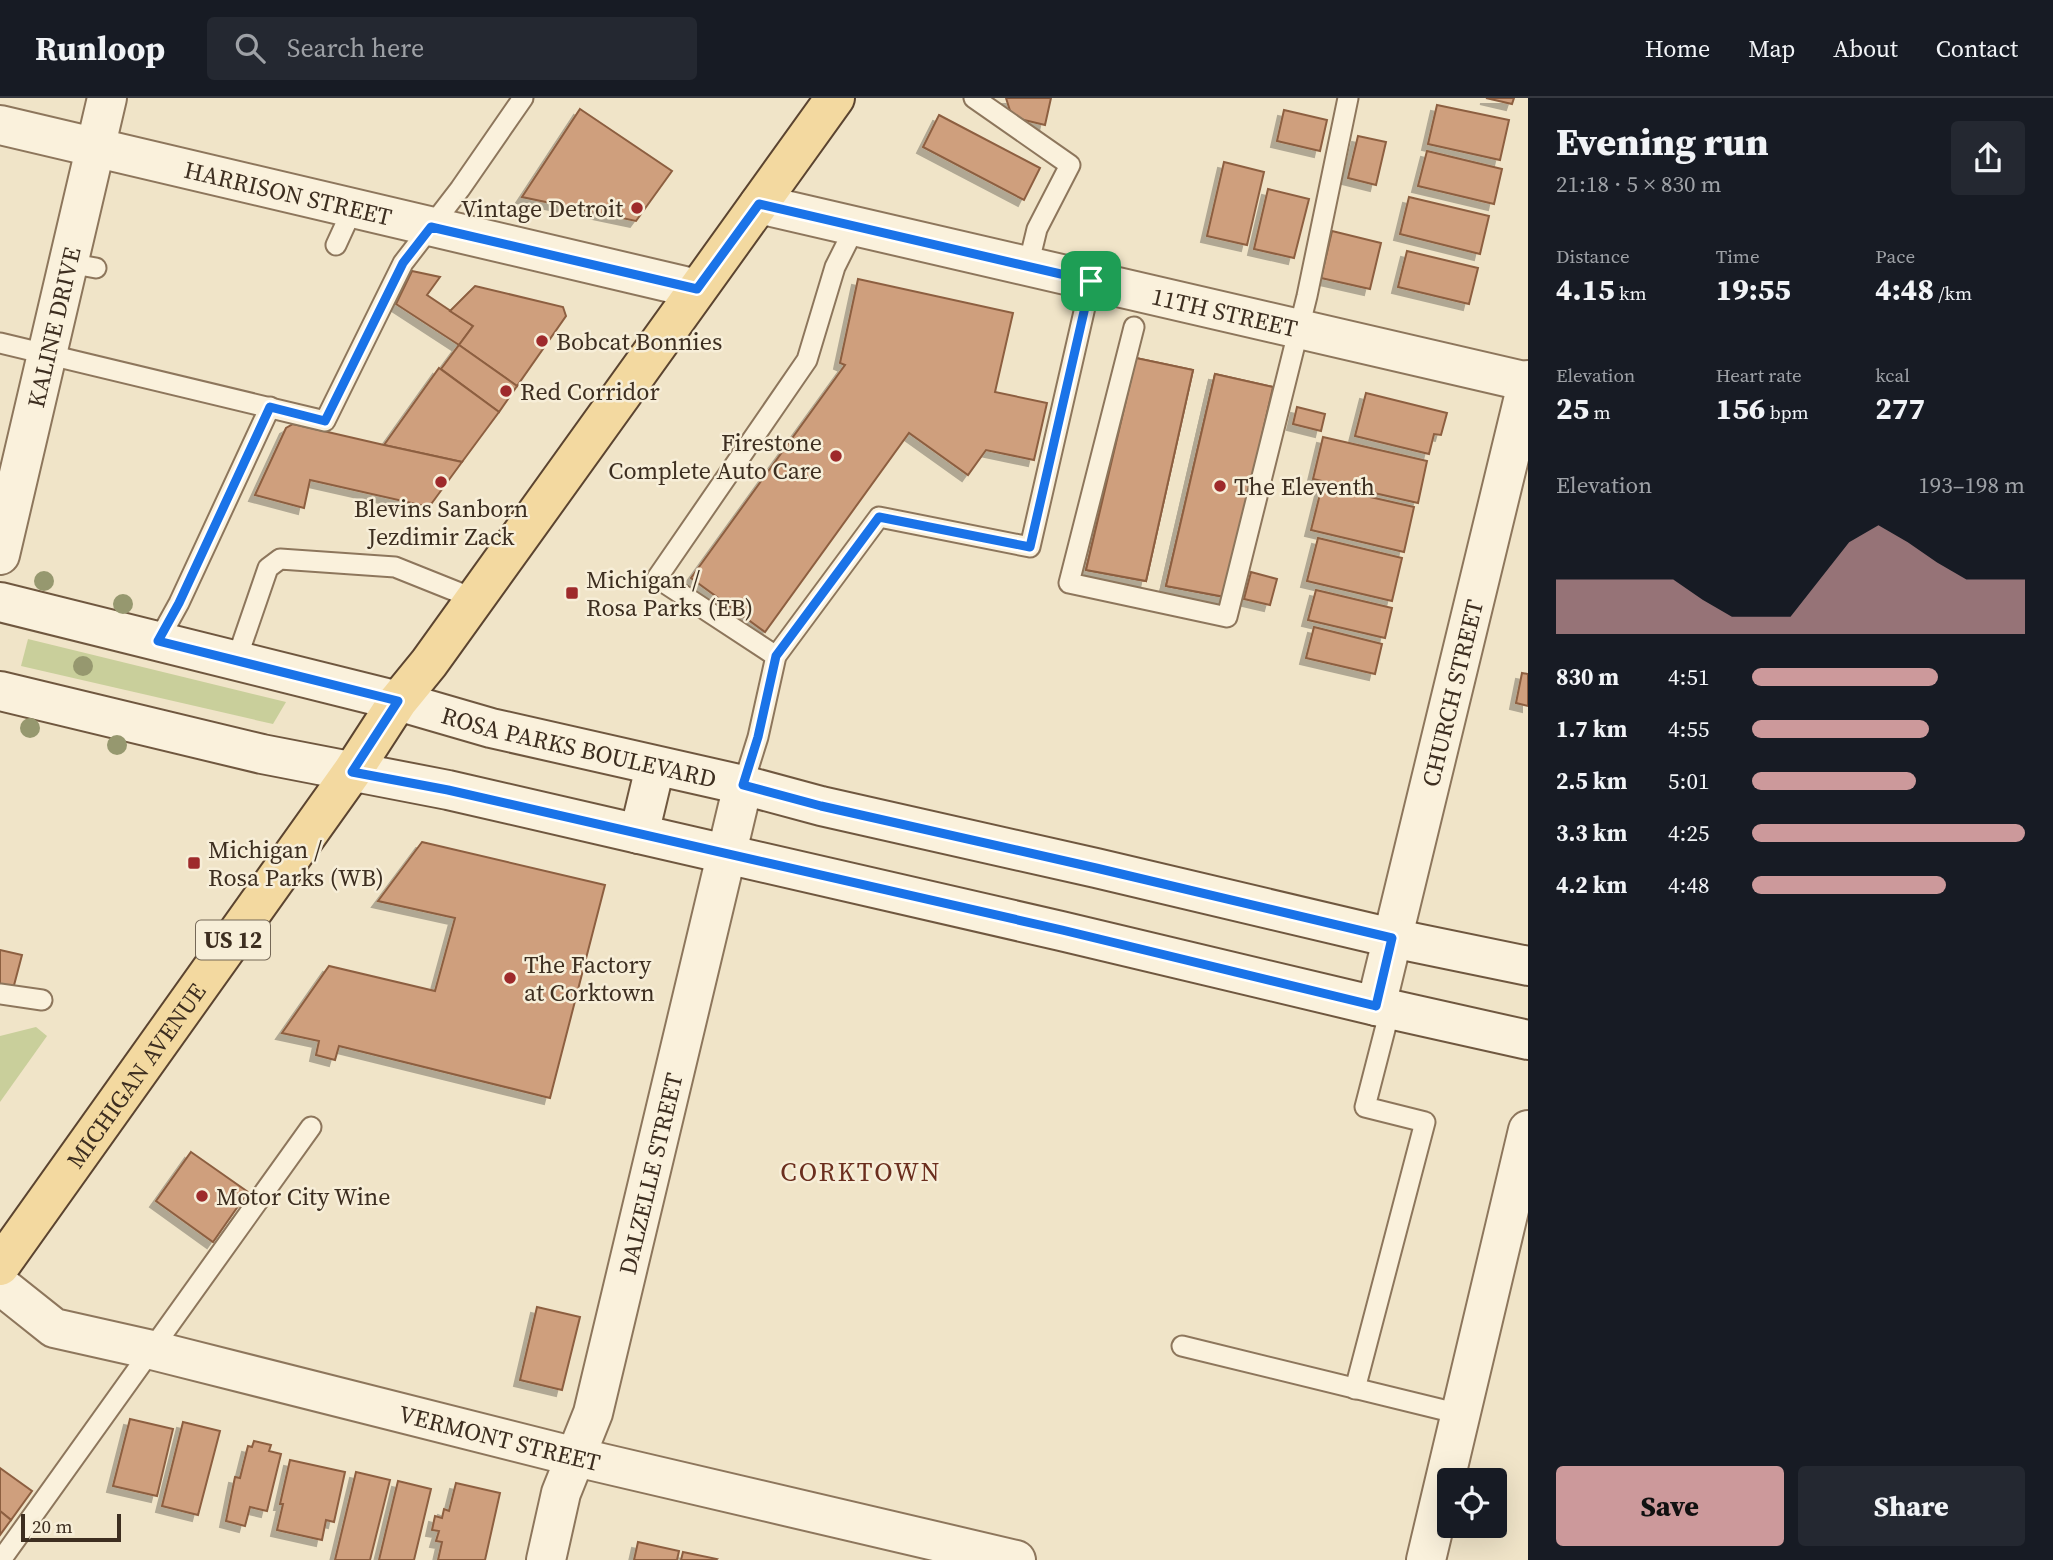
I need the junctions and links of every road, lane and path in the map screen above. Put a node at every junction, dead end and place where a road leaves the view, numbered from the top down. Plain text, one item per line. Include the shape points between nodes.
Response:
1 (107, 98) edge
2 (523, 98) edge
3 (835, 98) edge
4 (974, 98) edge
5 (1348, 98) edge
6 (0, 125) edge
7 (95, 147) junction
8 (759, 204) junction
9 (353, 208) junction
10 (856, 225) junction
11 (431, 227) junction
12 (336, 245) dead end
13 (1028, 266) junction
14 (1091, 281) junction
15 (697, 289) junction
16 (1134, 327) dead end
17 (1299, 329) junction
18 (0, 343) edge
19 (47, 353) junction
20 (1528, 382) edge
21 (270, 407) junction
22 (0, 555) edge
23 (475, 599) junction
24 (0, 601) edge
25 (158, 641) junction
26 (776, 656) junction
27 (236, 661) junction
28 (0, 691) edge
29 (398, 701) junction
30 (655, 767) junction
31 (352, 772) junction
32 (743, 785) junction
33 (639, 834) junction
34 (726, 855) junction
35 (1392, 938) junction
36 (1528, 966) edge
37 (0, 994) edge
38 (42, 1000) dead end
39 (1383, 1008) junction
40 (1528, 1040) edge
41 (312, 1127) dead end
42 (1528, 1129) edge
43 (0, 1266) edge
44 (0, 1286) edge
45 (1182, 1346) dead end
46 (152, 1350) junction
47 (1355, 1389) junction
48 (1460, 1415) junction
49 (576, 1457) junction
50 (1, 1560) edge
51 (545, 1560) edge
52 (1016, 1560) edge
53 (1426, 1560) edge

1 - 7 street, KALINE DRIVE
2 - 11 lane
3 - 8 main road, MICHIGAN AVENUE / US 12
4 - 13 lane via 1070,164 1037,229
5 - 17 lane
6 - 7 street, HARRISON STREET
7 - 9 street, HARRISON STREET
7 - 19 street, KALINE DRIVE via 82,265
8 - 10 street, 11TH STREET
8 - 15 main road, MICHIGAN AVENUE / US 12
9 - 11 street, HARRISON STREET
9 - 12 lane
10 - 13 street, 11TH STREET
10 - 26 lane via 835,267 807,360 657,578
11 - 15 street, HARRISON STREET
11 - 21 lane via 403,263 325,421
13 - 14 street, 11TH STREET
14 - 17 street, 11TH STREET
14 - 26 lane via 1030,547 879,517
15 - 23 main road, MICHIGAN AVENUE / US 12
16 - 17 lane via 1069,583 1227,617
17 - 20 street, 11TH STREET
18 - 19 lane
19 - 21 lane
19 - 22 street, KALINE DRIVE
20 - 35 street, CHURCH STREET
21 - 25 lane
23 - 27 lane via 395,567 280,559 268,568
23 - 29 main road, MICHIGAN AVENUE / US 12
24 - 25 street, ROSA PARKS BOULEVARD
25 - 27 street, ROSA PARKS BOULEVARD
26 - 32 lane
27 - 29 street, ROSA PARKS BOULEVARD
28 - 31 street
29 - 30 street, ROSA PARKS BOULEVARD
29 - 31 main road, MICHIGAN AVENUE / US 12
30 - 32 street, ROSA PARKS BOULEVARD
30 - 33 street
31 - 33 street
31 - 43 main road, MICHIGAN AVENUE / US 12
32 - 34 street, DALZELLE STREET
32 - 35 street, ROSA PARKS BOULEVARD
33 - 34 street
34 - 39 street
34 - 49 street, DALZELLE STREET via 593,1413
35 - 36 street, ROSA PARKS BOULEVARD
35 - 39 street, CHURCH STREET
37 - 38 lane
39 - 40 street
39 - 47 lane via 1364,1107 1425,1122
41 - 46 lane
42 - 48 street
44 - 46 street, VERMONT STREET via 54,1328
45 - 47 lane
46 - 49 street, VERMONT STREET
46 - 50 lane
47 - 48 lane
48 - 53 street
49 - 51 street, DALZELLE STREET via 561,1493
49 - 52 street, VERMONT STREET

